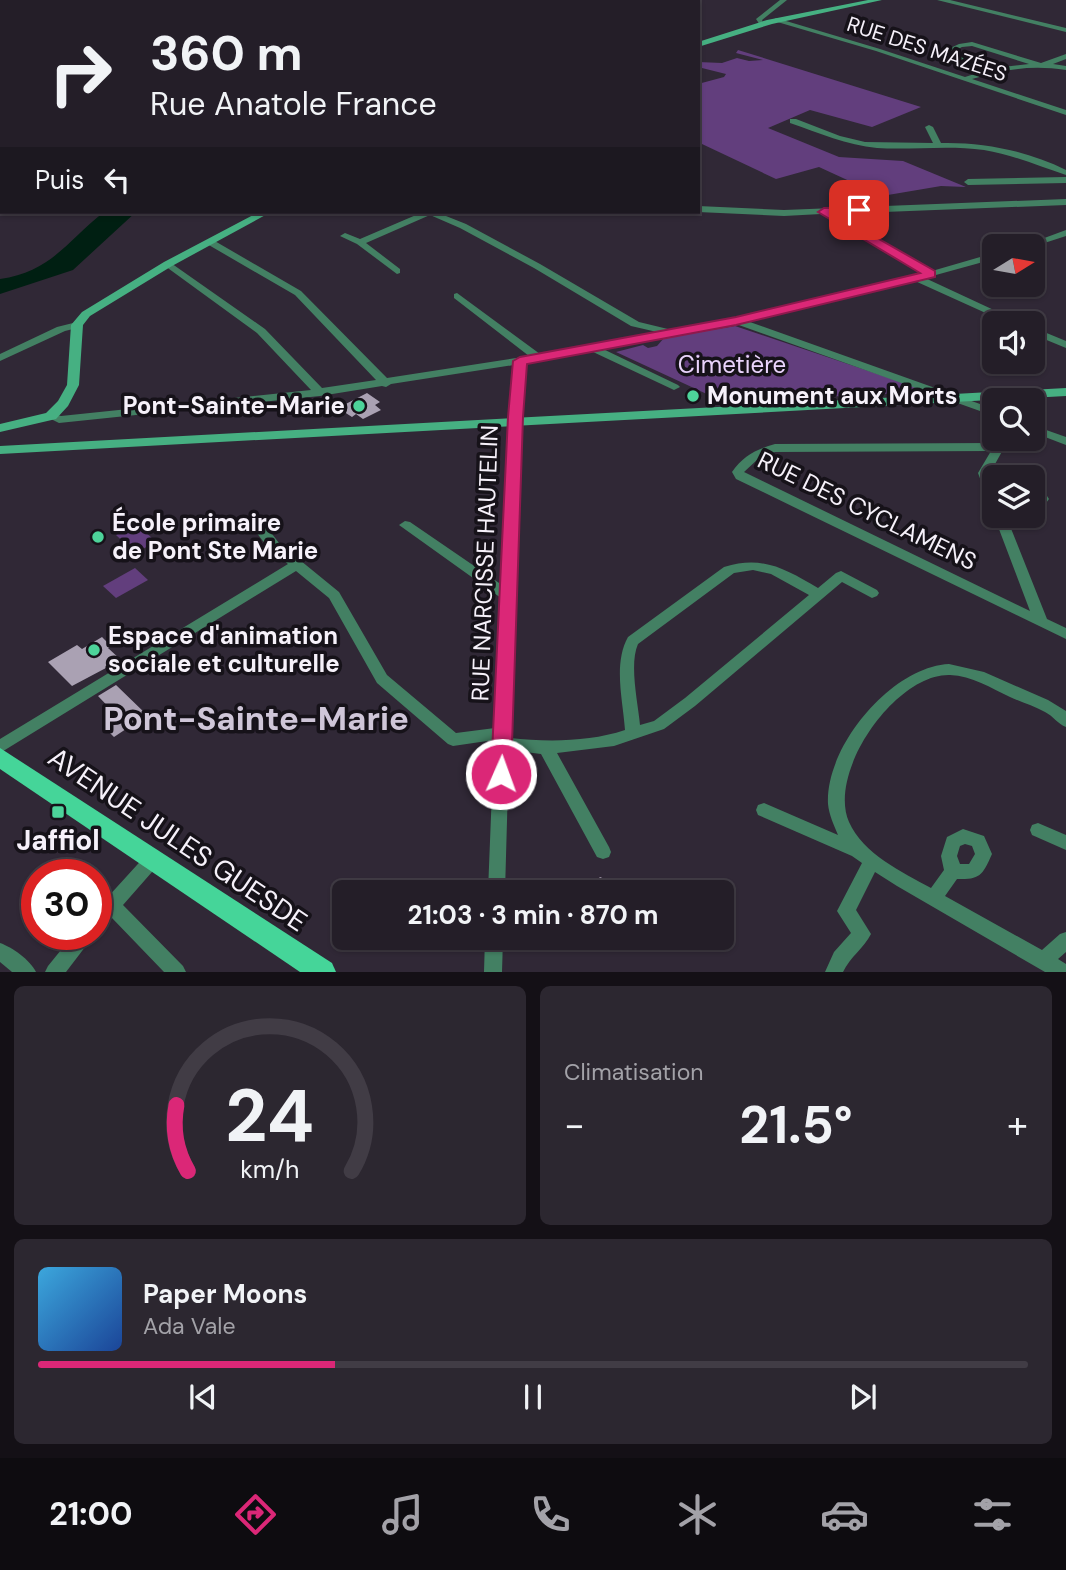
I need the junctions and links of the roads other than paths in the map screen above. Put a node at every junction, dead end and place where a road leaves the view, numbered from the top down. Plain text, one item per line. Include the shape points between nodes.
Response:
1 (784, 0) edge
2 (878, 0) edge
3 (941, 0) edge
4 (776, 20) junction
5 (762, 24) junction
6 (1066, 30) edge
7 (700, 44) edge
8 (1066, 56) edge
9 (1042, 65) junction
10 (1066, 68) edge
11 (991, 69) junction
12 (966, 79) junction
13 (1066, 113) edge
14 (793, 121) dead end
15 (929, 127) dead end
16 (939, 145) junction
17 (1066, 173) edge
18 (1066, 180) edge
19 (968, 182) dead end
20 (1066, 202) edge
21 (700, 209) edge
22 (824, 212) junction
23 (262, 214) edge
24 (424, 214) edge
25 (434, 214) edge
26 (345, 236) dead end
27 (1064, 236) edge
28 (1045, 241) edge
29 (210, 242) junction
30 (360, 242) junction
31 (982, 259) edge
32 (168, 264) junction
33 (397, 271) dead end
34 (931, 274) junction
35 (916, 278) junction
36 (457, 296) dead end
37 (990, 311) edge
38 (736, 321) junction
39 (635, 324) junction
40 (77, 325) junction
41 (675, 332) junction
42 (1045, 336) edge
43 (631, 341) junction
44 (1066, 345) edge
45 (593, 348) junction
46 (0, 358) edge
47 (538, 358) junction
48 (520, 361) junction
49 (386, 384) junction
50 (674, 387) dead end
51 (1066, 392) edge
52 (320, 393) junction
53 (956, 398) junction
54 (982, 408) edge
55 (51, 416) junction
56 (515, 422) junction
57 (0, 428) edge
58 (1045, 433) edge
59 (1066, 441) edge
60 (982, 443) edge
61 (0, 450) edge
62 (405, 525) dead end
63 (1005, 528) edge
64 (261, 529) dead end
65 (297, 565) junction
66 (873, 593) dead end
67 (819, 595) junction
68 (508, 596) junction
69 (1041, 622) junction
70 (1066, 634) edge
71 (1065, 718) edge
72 (633, 734) junction
73 (502, 738) junction
74 (0, 747) edge
75 (546, 748) junction
76 (0, 757) edge
77 (764, 810) dead end
78 (1038, 830) dead end
79 (1066, 843) edge
80 (603, 852) dead end
81 (865, 856) junction
82 (153, 859) junction
83 (953, 871) dead end
84 (496, 880) edge
85 (934, 898) junction
86 (112, 904) edge
87 (112, 906) edge
88 (1066, 940) edge
89 (72, 950) edge
90 (494, 950) edge
91 (0, 951) edge
92 (1044, 960) junction
93 (27, 971) edge
94 (54, 971) edge
95 (177, 971) edge
96 (323, 971) edge
97 (493, 971) edge
98 (834, 971) edge
99 (1063, 971) edge

1 - 5 street via 758,20
2 - 4 main road
3 - 6 street
4 - 5 main road
4 - 12 street, RUE DES MAZÉES
5 - 7 main road
8 - 9 street
9 - 10 street
9 - 11 street
9 - 11 street via 972,44 946,52
11 - 12 street
12 - 13 street, RUE DES MAZÉES
14 - 16 street via 855,142
15 - 16 street
16 - 17 street via 1012,153
18 - 19 street
20 - 22 street
21 - 22 street
22 - 34 street
23 - 29 main road
24 - 30 street
25 - 39 street via 537,266
26 - 30 street
27 - 28 street
29 - 32 main road
29 - 49 street via 298,293
30 - 33 street
31 - 34 street
32 - 40 main road via 86,314
32 - 52 street via 261,331
34 - 35 street
35 - 37 street
35 - 38 street
36 - 47 street
38 - 41 street
38 - 53 street
39 - 41 street
39 - 43 street via 637,332
40 - 46 street
40 - 55 main road via 73,385
41 - 43 street
42 - 44 street
43 - 45 street
45 - 47 street
45 - 50 street
47 - 48 street
48 - 49 street
48 - 56 street, RUE NARCISSE HAUTELIN
49 - 52 street
51 - 53 main road
52 - 55 street via 59,420
53 - 54 street
53 - 56 main road
55 - 57 main road
56 - 61 main road
56 - 68 street, RUE NARCISSE HAUTELIN
58 - 59 street
60 - 69 street, RUE DES CYCLAMENS via 766,449 738,472
62 - 68 street
63 - 69 street
64 - 65 street via 274,547
65 - 73 street via 334,595 382,679 453,740
65 - 74 street
66 - 67 street via 841,576
67 - 72 street via 690,702 659,725
67 - 72 street via 766,566 741,565 641,633 628,651
68 - 73 street, RUE NARCISSE HAUTELIN
69 - 70 street, RUE DES CYCLAMENS
71 - 81 street via 965,672 942,669 919,676 868,722 843,769 837,812 848,837
72 - 75 street
73 - 75 street
73 - 84 street, RUE NARCISSE HAUTELIN
75 - 80 street
76 - 82 main road, AVENUE JULES GUESDE
77 - 81 street
78 - 79 street
81 - 85 street
81 - 98 street via 846,911 862,934
82 - 86 street
82 - 96 main road, AVENUE JULES GUESDE
83 - 85 street
85 - 92 street
87 - 95 street
88 - 92 street
89 - 94 street
90 - 97 street
91 - 93 street
92 - 99 street

